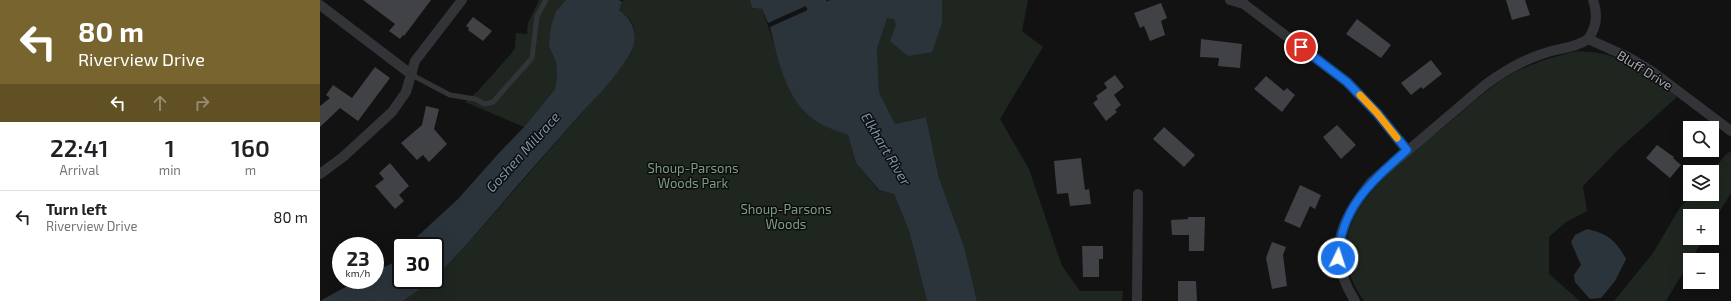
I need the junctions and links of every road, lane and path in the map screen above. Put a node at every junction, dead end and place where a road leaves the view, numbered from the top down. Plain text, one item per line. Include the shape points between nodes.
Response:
1 (462, 0) edge
2 (546, 0) edge
3 (1230, 0) edge
4 (1592, 0) edge
5 (320, 5) edge
6 (1588, 39) junction
7 (412, 75) junction
8 (1731, 131) edge
9 (1407, 150) junction
10 (320, 174) edge
11 (1138, 194) dead end
12 (1137, 301) edge
13 (1355, 301) edge

1 - 7 street via 415,61
2 - 7 lane via 536,16 532,58 493,102 485,104 475,99 450,95
3 - 9 street via 1244,4 1347,82
4 - 6 street via 1596,18 1595,28
5 - 7 street
6 - 8 street, Bluff Drive via 1650,70
6 - 9 street via 1526,59 1504,71
7 - 10 street via 406,92 392,112 343,157
9 - 13 street via 1371,182 1345,221 1338,258 1340,272
11 - 12 street

